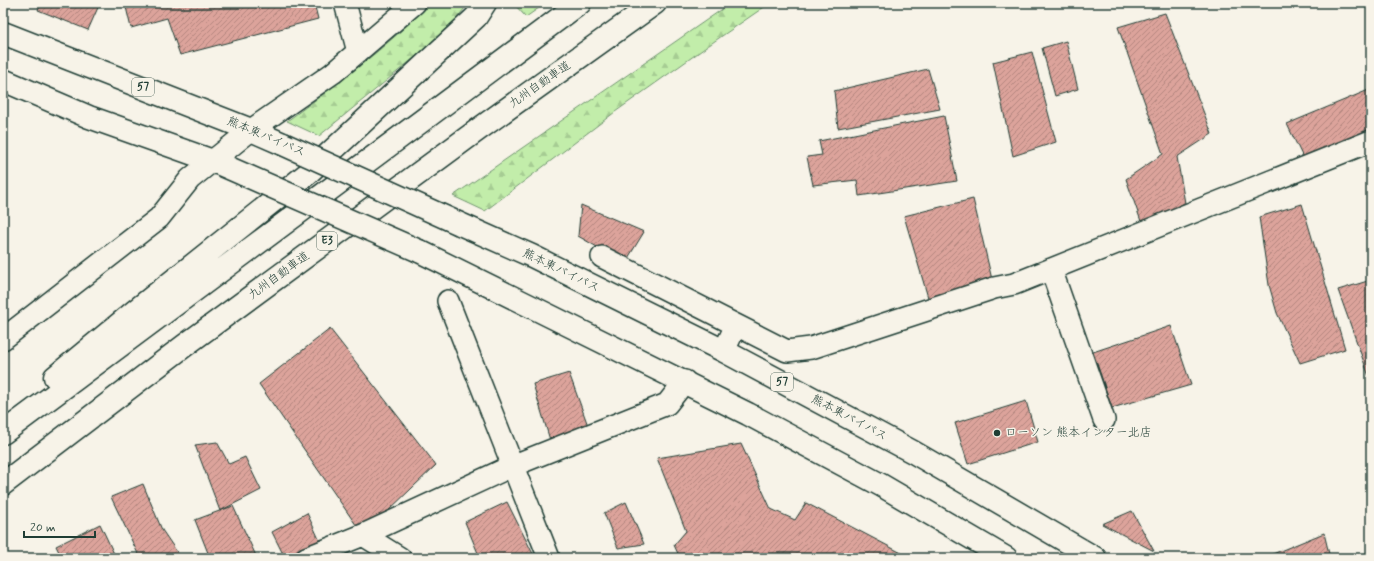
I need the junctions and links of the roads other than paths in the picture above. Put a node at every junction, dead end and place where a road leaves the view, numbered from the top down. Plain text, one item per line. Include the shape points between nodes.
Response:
1 (345, 3) edge
2 (415, 3) edge
3 (486, 3) edge
4 (580, 3) edge
5 (655, 3) edge
6 (669, 3) edge
7 (626, 24) junction
8 (3, 33) edge
9 (358, 52) junction
10 (3, 80) edge
11 (251, 130) junction
12 (1371, 140) edge
13 (213, 162) junction
14 (602, 257) dead end
15 (1051, 269) junction
16 (448, 300) dead end
17 (736, 325) junction
18 (3, 339) edge
19 (724, 351) junction
20 (685, 381) junction
21 (3, 419) edge
22 (1104, 420) dead end
23 (3, 433) edge
24 (512, 466) junction
25 (3, 484) edge
26 (363, 535) junction
27 (994, 555) edge
28 (306, 558) edge
29 (400, 558) edge
30 (549, 558) edge
31 (1095, 558) edge

1 - 9 street
2 - 9 street
3 - 21 highway via 476,17 307,174
4 - 23 highway
5 - 7 highway, 九州自動車道 / E3
6 - 7 highway
7 - 25 highway, 九州自動車道 / E3 via 197,337
8 - 11 highway, 熊本東バイパス / 57
9 - 11 street via 333,73
10 - 13 highway via 89,117
11 - 13 street
11 - 19 highway, 熊本東バイパス / 57, bridge via 532,256
12 - 15 street
13 - 18 street via 190,179 159,218
13 - 20 highway, bridge via 419,251
14 - 17 street
15 - 17 street via 1014,284 811,348 787,351
15 - 22 street
16 - 24 street
17 - 19 street
19 - 31 highway, 熊本東バイパス / 57 via 914,452
20 - 24 street via 667,404
20 - 27 highway via 874,481
24 - 26 street
24 - 30 street
26 - 28 street
26 - 29 street

